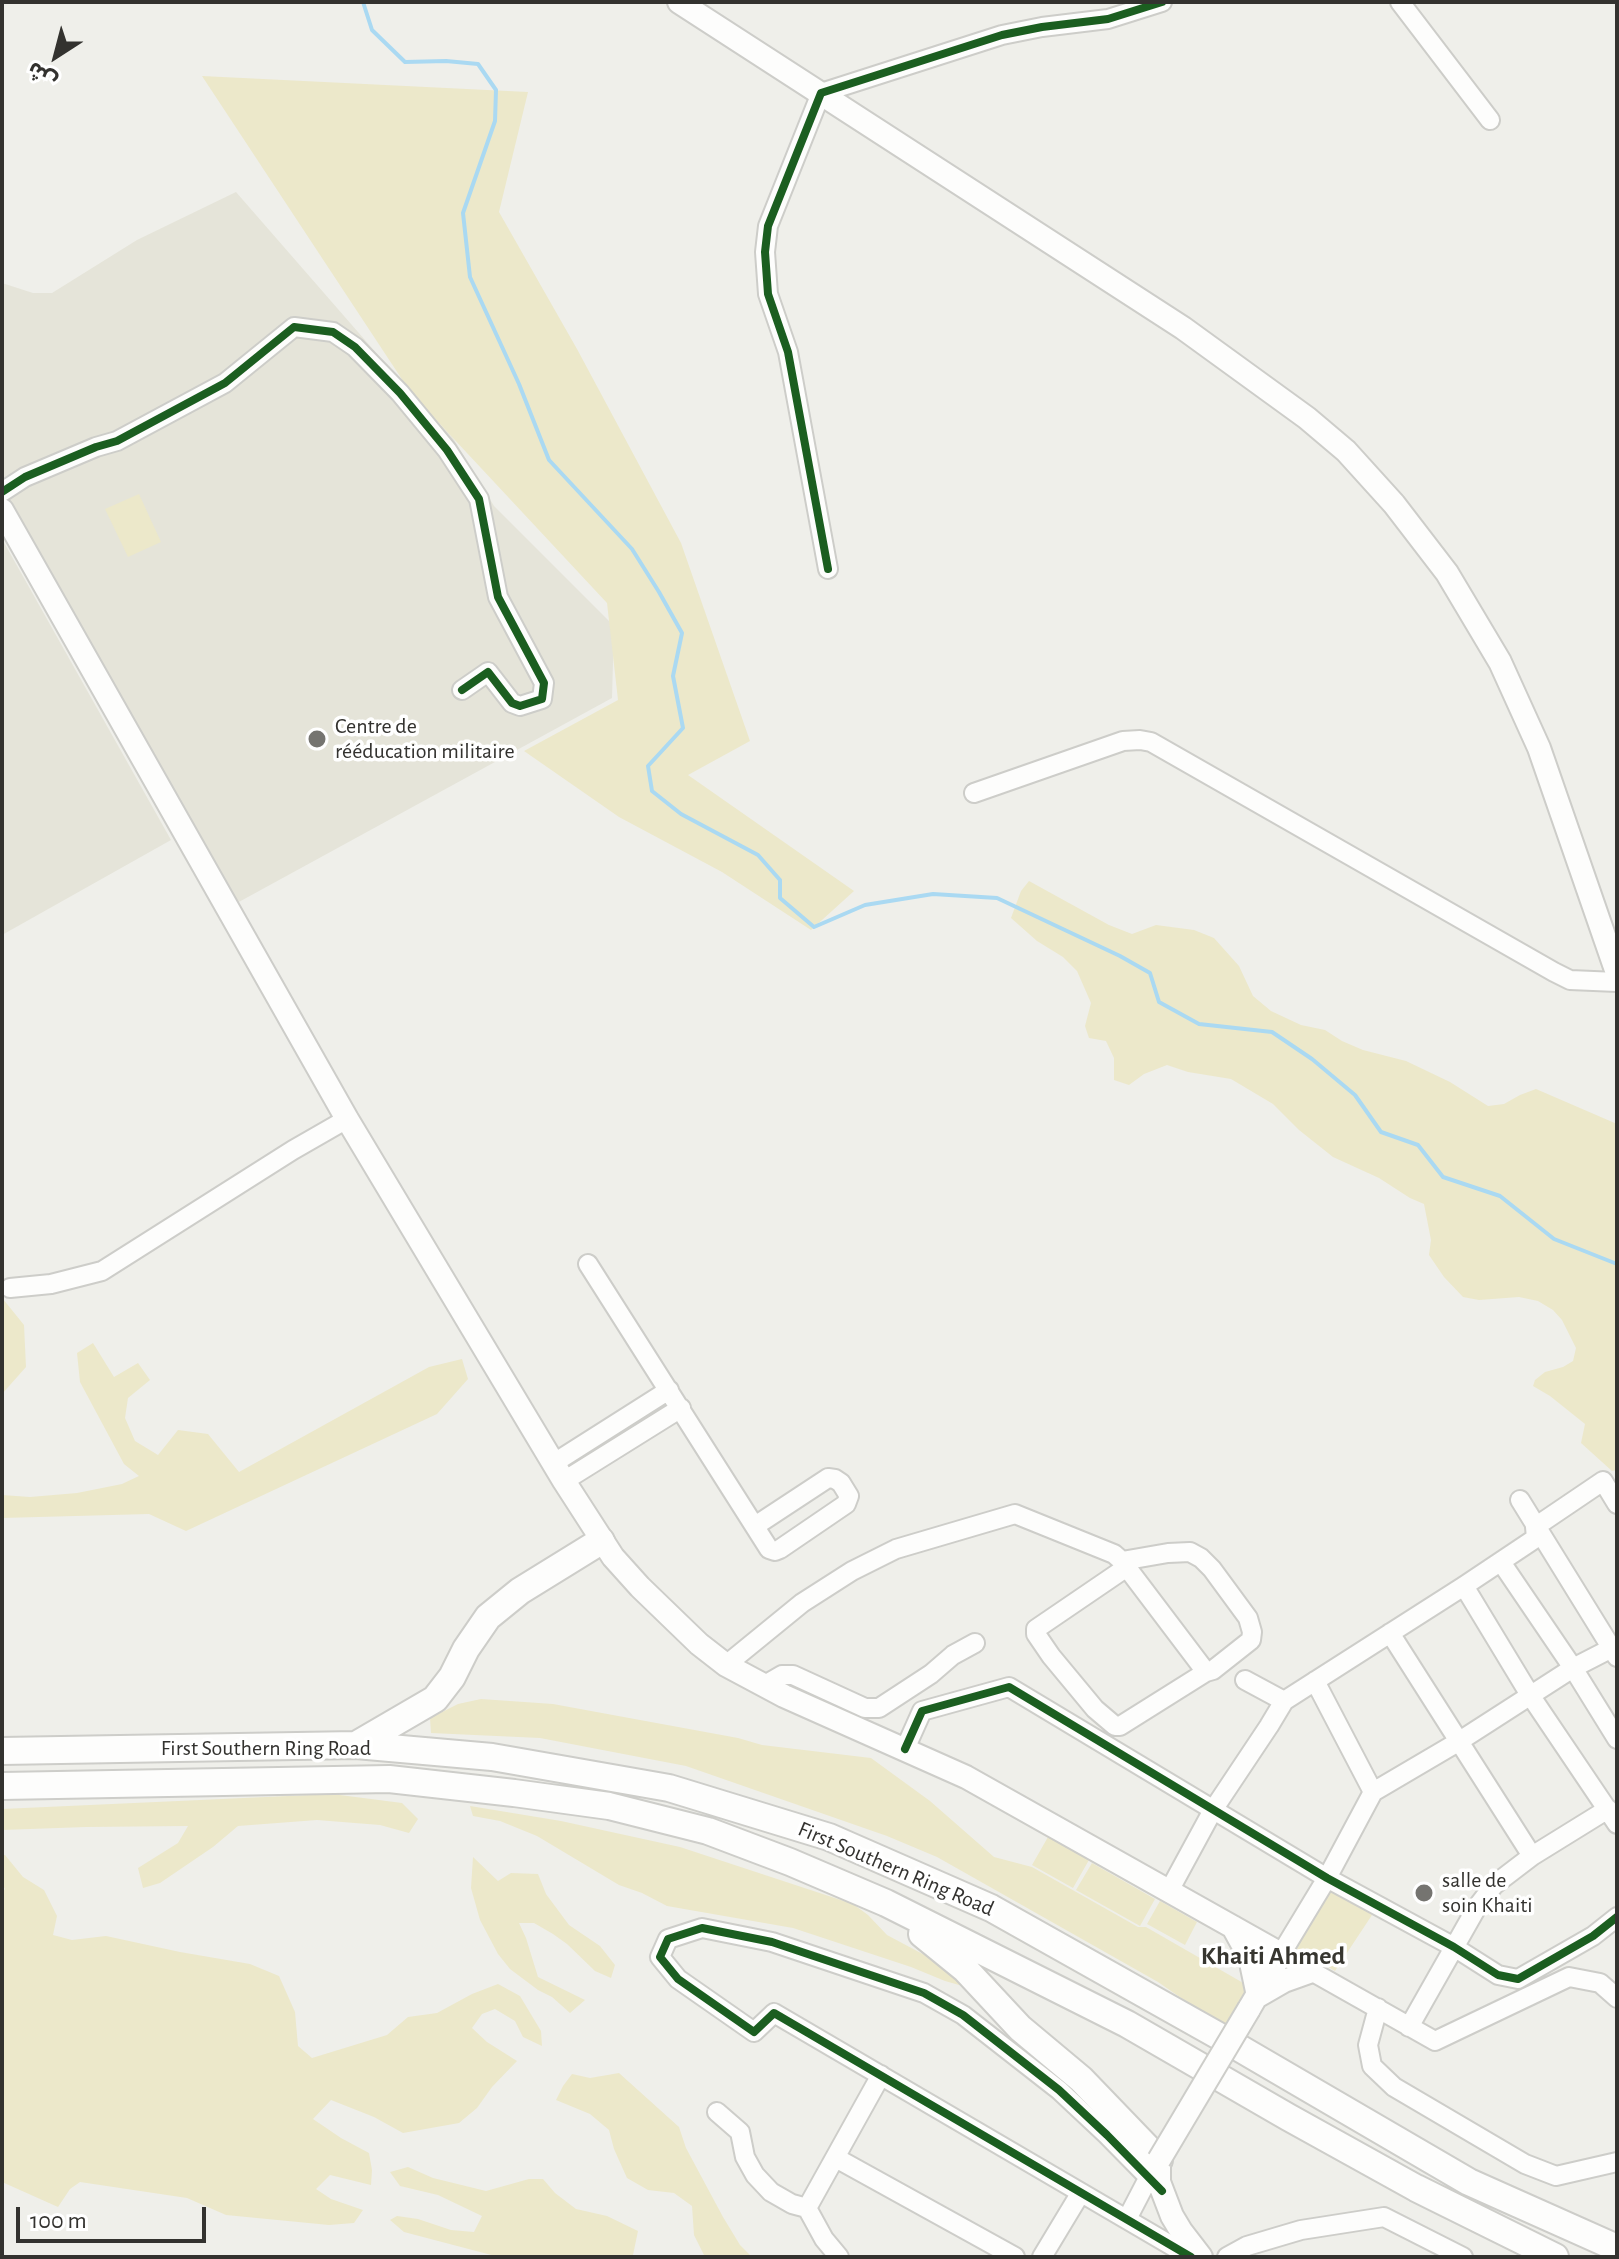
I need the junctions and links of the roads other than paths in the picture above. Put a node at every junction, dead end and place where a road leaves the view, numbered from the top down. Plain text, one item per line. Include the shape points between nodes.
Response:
1 (679, 2) edge
2 (1162, 2) edge
3 (1400, 2) edge
4 (821, 93) junction
5 (1490, 120) dead end
6 (2, 492) edge
7 (2, 510) edge
8 (828, 569) dead end
9 (462, 690) dead end
10 (974, 793) dead end
11 (1617, 973) edge
12 (1617, 982) edge
13 (347, 1119) junction
14 (588, 1264) dead end
15 (10, 1288) dead end
16 (669, 1390) junction
17 (681, 1408) junction
18 (559, 1472) junction
19 (1520, 1500) dead end
20 (1617, 1504) edge
21 (755, 1526) junction
22 (1535, 1527) junction
23 (601, 1541) junction
24 (1501, 1562) junction
25 (1124, 1564) junction
26 (1464, 1586) junction
27 (1390, 1633) junction
28 (1612, 1641) edge
29 (975, 1643) dead end
30 (726, 1665) junction
31 (1573, 1668) junction
32 (1206, 1672) junction
33 (1245, 1680) dead end
34 (1315, 1681) junction
35 (763, 1686) junction
36 (1530, 1695) junction
37 (1284, 1701) junction
38 (422, 1708) junction
39 (1617, 1739) edge
40 (1458, 1742) junction
41 (356, 1745) junction
42 (905, 1749) junction
43 (2, 1751) edge
44 (436, 1752) junction
45 (2, 1786) edge
46 (1373, 1792) junction
47 (1213, 1810) junction
48 (1612, 1816) edge
49 (1532, 1856) junction
50 (1327, 1878) junction
51 (1169, 1891) junction
52 (886, 1903) junction
53 (1617, 1917) edge
54 (1232, 1926) junction
55 (1454, 1947) junction
56 (1281, 1954) junction
57 (1312, 1971) junction
58 (1617, 1998) edge
59 (1254, 2003) junction
60 (1378, 2008) junction
61 (1409, 2027) junction
62 (881, 2075) junction
63 (717, 2112) dead end
64 (836, 2158) junction
65 (1617, 2162) edge
66 (1156, 2176) junction
67 (1080, 2194) junction
68 (807, 2208) junction
69 (1127, 2219) junction
70 (1617, 2248) edge
71 (839, 2257) edge
72 (1015, 2257) edge
73 (1042, 2257) edge
74 (1191, 2257) edge
75 (1201, 2257) edge
76 (1227, 2257) edge
77 (1463, 2257) edge
78 (1555, 2257) edge

1 - 4 main road
2 - 4 street via 1108,19 1002,35
3 - 5 street
4 - 8 street via 768,226 765,252 768,294 788,352
4 - 11 main road via 1183,328 1307,418 1394,504 1447,573 1500,662 1539,748
6 - 9 street via 25,477 117,441 225,383 294,327 333,332 400,393 479,499 498,597 544,683 542,699 520,706 488,672
7 - 13 main road
10 - 12 street via 1123,741 1151,742 1554,972 1570,980
13 - 15 street via 102,1271
13 - 18 main road
14 - 16 street
16 - 17 street
16 - 18 street
17 - 18 street
17 - 21 street
18 - 23 main road
19 - 22 street
20 - 22 street via 1603,1481
21 - 21 street via 775,1551 846,1504 849,1496 841,1483 828,1478
22 - 24 street via 1536,1538
22 - 28 street
23 - 30 main road via 640,1587
23 - 38 highway via 488,1617 452,1677
24 - 26 street
24 - 31 street
25 - 30 street via 1102,1547 1015,1514 896,1549 852,1571 802,1603
25 - 32 street
25 - 32 street via 1190,1552 1212,1569 1248,1618 1252,1632 1251,1640
25 - 32 street via 1036,1629 1051,1656 1115,1726
26 - 27 street
26 - 36 street
27 - 34 street
27 - 40 street
28 - 31 street
29 - 35 street via 879,1708 865,1708 793,1675
30 - 35 main road
31 - 36 street
31 - 39 street
33 - 37 street
34 - 37 street
34 - 46 street
35 - 42 main road
36 - 40 street
36 - 48 street
37 - 47 street
38 - 41 highway
38 - 44 highway via 415,1732 420,1743
40 - 46 street
40 - 49 street
41 - 43 highway, First Southern Ring Road
41 - 44 highway, First Southern Ring Road
42 - 47 street via 922,1711 1009,1687
42 - 51 main road via 966,1777
44 - 70 highway, First Southern Ring Road via 669,1788 829,1837 991,1908 1469,2182
45 - 52 highway, First Southern Ring Road via 389,1779 527,1795 609,1806 708,1831
46 - 50 street
47 - 50 street
47 - 51 street
48 - 49 street
49 - 55 street via 1494,1885
50 - 55 street
50 - 56 street
51 - 54 main road
52 - 66 highway via 1081,2079
52 - 78 highway, First Southern Ring Road via 1127,2024 1416,2188
53 - 55 street via 1518,1979 1498,1975
54 - 56 main road
54 - 59 main road via 1250,1958
55 - 61 street
56 - 57 street
56 - 59 main road
57 - 59 main road via 1284,1981
57 - 60 street
58 - 61 street via 1600,1983 1569,1977 1435,2041
59 - 66 main road, bridge via 1167,2144
60 - 61 street
60 - 65 street via 1368,2045 1372,2066 1394,2087 1525,2164 1556,2176
62 - 64 street
62 - 66 street via 774,2013 754,2032 678,1979 660,1957 668,1939 702,1928 772,1942 924,1993 963,2015 1059,2090
62 - 67 street
63 - 68 street via 740,2132 755,2175 771,2192
64 - 68 street
64 - 72 street
66 - 69 street
66 - 75 main road via 1176,2224
67 - 69 street
67 - 73 street
68 - 71 street
69 - 74 street
76 - 77 street via 1301,2230 1384,2217

